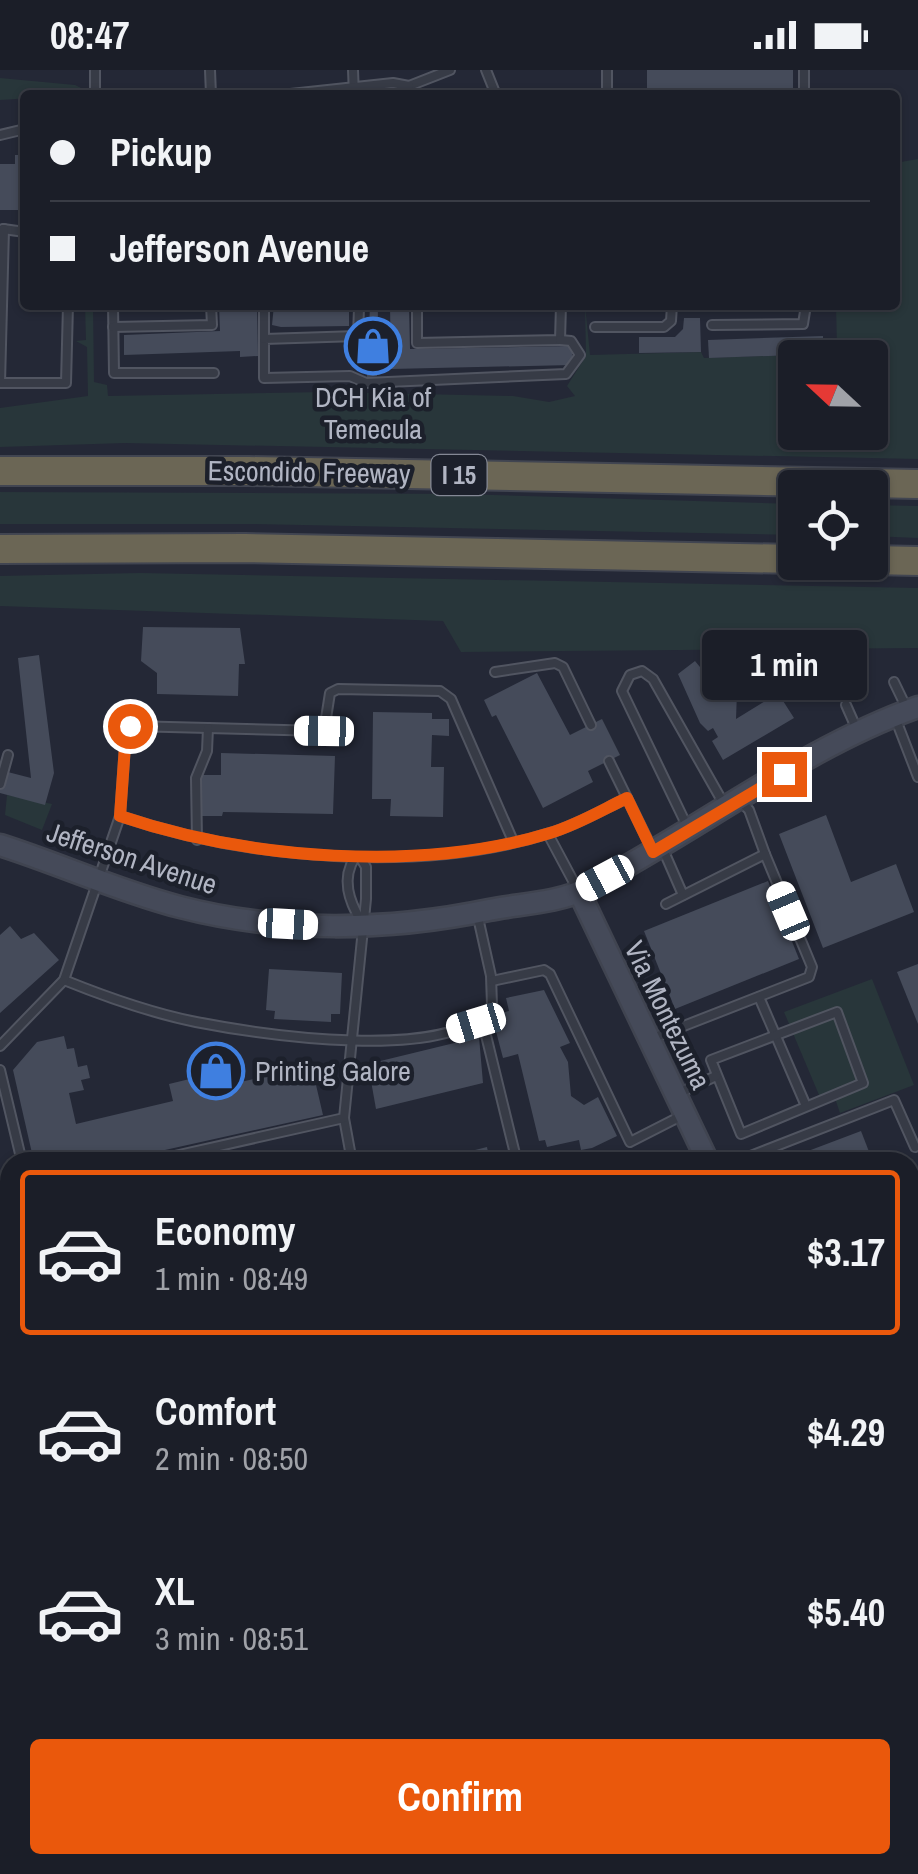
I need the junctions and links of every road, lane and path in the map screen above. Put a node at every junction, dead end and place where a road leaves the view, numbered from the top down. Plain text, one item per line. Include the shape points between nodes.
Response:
1 (354, 70) edge
2 (450, 70) edge
3 (354, 84) junction
4 (314, 90) edge
5 (354, 90) edge
6 (400, 90) edge
7 (410, 90) edge
8 (2, 227) edge
9 (68, 310) edge
10 (113, 310) edge
11 (211, 310) edge
12 (264, 310) edge
13 (359, 310) edge
14 (417, 310) edge
15 (561, 310) edge
16 (671, 310) edge
17 (805, 310) edge
18 (712, 325) dead end
19 (113, 327) junction
20 (595, 327) dead end
21 (264, 339) junction
22 (560, 340) junction
23 (214, 373) dead end
24 (0, 470) edge
25 (918, 484) edge
26 (0, 549) edge
27 (778, 559) edge
28 (888, 561) edge
29 (918, 562) edge
30 (495, 672) dead end
31 (894, 682) dead end
32 (846, 705) dead end
33 (907, 711) edge
34 (591, 724) dead end
35 (208, 728) junction
36 (858, 732) junction
37 (8, 755) dead end
38 (608, 761) dead end
39 (918, 778) edge
40 (0, 784) edge
41 (627, 798) junction
42 (734, 806) junction
43 (120, 816) junction
44 (690, 832) junction
45 (548, 834) junction
46 (197, 840) junction
47 (513, 841) junction
48 (0, 845) edge
49 (658, 850) junction
50 (765, 854) junction
51 (357, 856) junction
52 (99, 880) junction
53 (579, 892) junction
54 (683, 895) junction
55 (666, 904) dead end
56 (477, 912) junction
57 (364, 925) junction
58 (64, 980) junction
59 (492, 981) junction
60 (760, 997) junction
61 (482, 1019) junction
62 (776, 1035) junction
63 (350, 1039) junction
64 (650, 1040) junction
65 (0, 1046) edge
66 (0, 1070) edge
67 (716, 1076) junction
68 (680, 1104) junction
69 (806, 1106) junction
70 (344, 1118) junction
71 (915, 1146) dead end
72 (20, 1152) edge
73 (193, 1152) edge
74 (350, 1152) edge
75 (515, 1152) edge
76 (703, 1152) edge
77 (761, 1152) edge

1 - 3 lane
2 - 7 lane
3 - 4 lane
3 - 5 lane
3 - 6 lane
8 - 9 lane via 0,382 66,383
10 - 19 lane
11 - 19 lane via 212,325
12 - 21 lane
13 - 21 lane via 358,336
14 - 22 lane via 417,343
15 - 22 lane
16 - 20 lane via 664,327
17 - 18 lane via 803,324
19 - 23 lane via 114,373
21 - 22 lane via 264,378 350,376 366,383 566,374 580,355
24 - 25 highway, Escondido Freeway / I 15
26 - 27 highway
28 - 29 highway
30 - 34 lane via 563,667
31 - 33 lane
32 - 36 lane
33 - 36 main road, Jefferson Avenue
33 - 39 lane
35 - 43 lane via 130,726
35 - 46 lane via 196,778
35 - 47 lane via 324,731 330,693 338,688 446,693
36 - 42 main road, Jefferson Avenue
37 - 40 lane
38 - 41 lane
41 - 45 lane
41 - 49 lane
42 - 44 main road, Jefferson Avenue
42 - 44 lane via 654,679 642,671 630,676 622,690
42 - 50 lane via 750,810
43 - 46 lane
43 - 52 lane
44 - 49 main road, Jefferson Avenue
45 - 47 lane
45 - 53 lane
46 - 51 lane
47 - 51 lane
48 - 52 main road, Jefferson Avenue
49 - 53 main road, Jefferson Avenue
49 - 54 lane
50 - 54 lane
50 - 60 lane via 812,967 809,978
51 - 57 lane via 366,867
51 - 57 lane via 349,866 348,898
52 - 57 main road, Jefferson Avenue via 253,922
52 - 58 lane
53 - 56 main road, Jefferson Avenue
53 - 64 main road, Via Montezuma
54 - 55 lane
56 - 57 main road, Jefferson Avenue
56 - 59 lane
57 - 63 lane
58 - 63 lane via 194,1021
58 - 65 lane
59 - 61 lane via 492,1005
59 - 68 lane via 550,974 630,1142
60 - 62 lane
60 - 64 lane
61 - 63 lane via 441,1034
61 - 75 lane
62 - 67 lane via 711,1060
62 - 69 lane
62 - 69 lane via 837,1012 863,1082
63 - 70 lane
64 - 68 main road, Via Montezuma
66 - 72 lane
67 - 68 lane
67 - 69 lane via 741,1134
68 - 76 main road, Via Montezuma
70 - 73 lane
70 - 74 lane
71 - 77 lane via 894,1100

